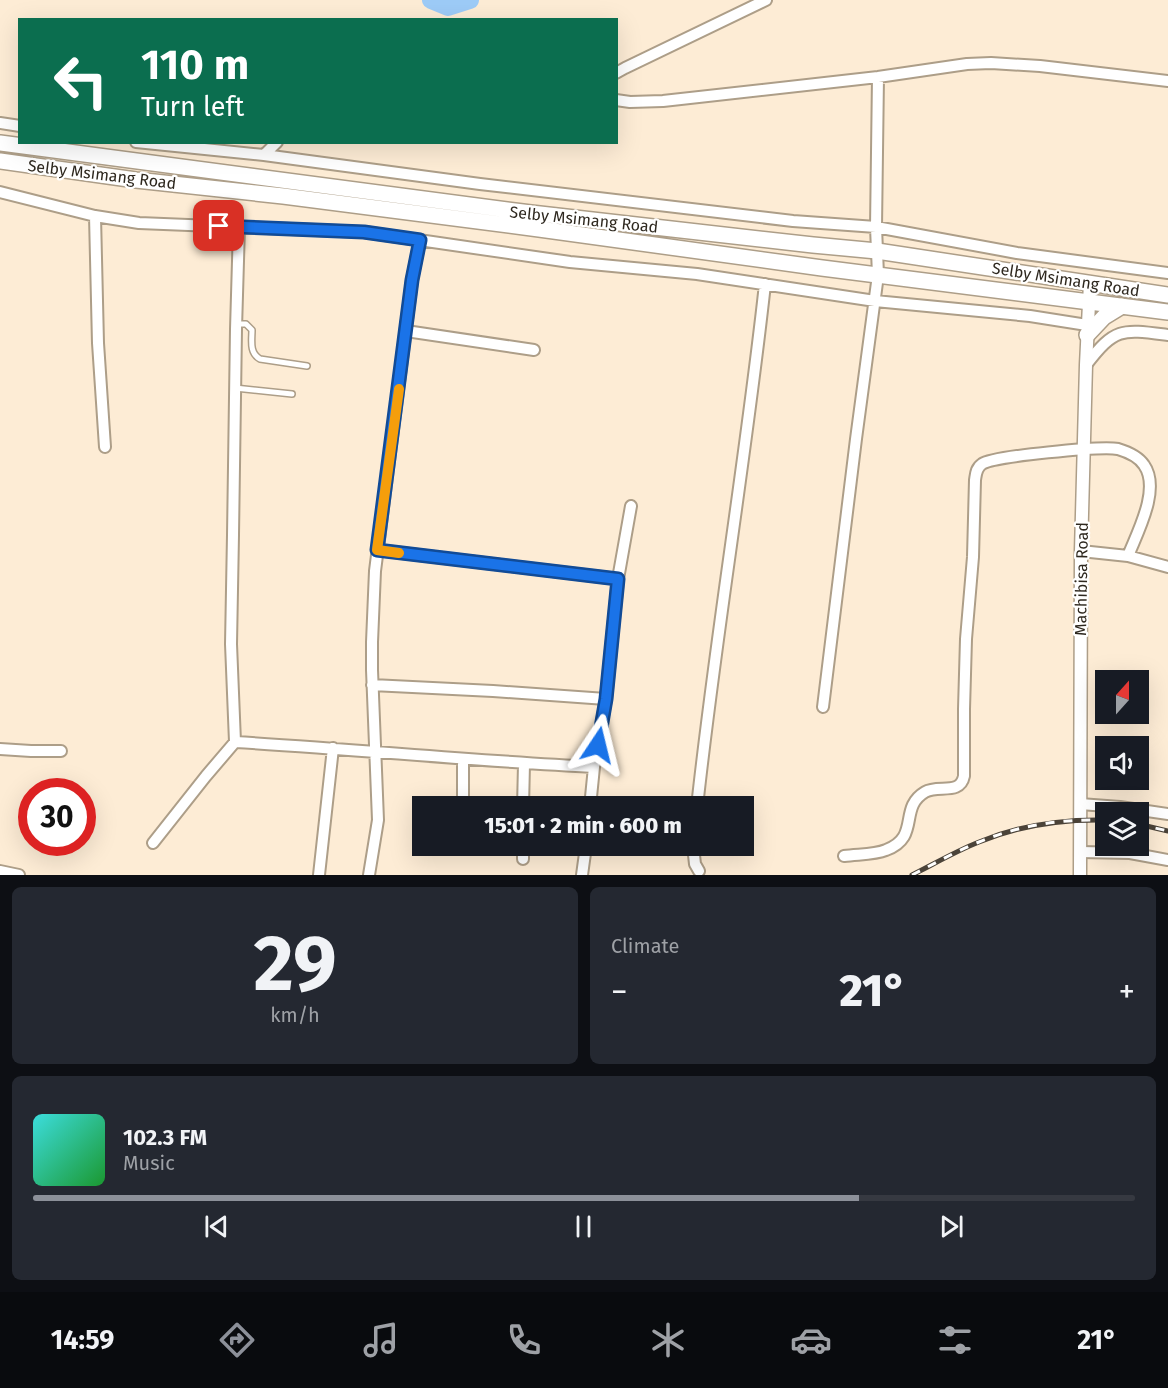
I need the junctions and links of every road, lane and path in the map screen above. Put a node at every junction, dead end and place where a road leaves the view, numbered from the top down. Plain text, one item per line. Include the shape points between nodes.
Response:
1 (766, 0) edge
2 (618, 73) edge
3 (878, 77) junction
4 (1168, 81) edge
5 (618, 100) edge
6 (0, 123) edge
7 (18, 126) edge
8 (0, 144) edge
9 (156, 144) edge
10 (275, 144) edge
11 (264, 155) junction
12 (0, 161) edge
13 (0, 192) edge
14 (95, 216) junction
15 (239, 227) junction
16 (876, 227) junction
17 (420, 240) junction
18 (877, 250) junction
19 (1168, 273) edge
20 (878, 275) junction
21 (1090, 283) junction
22 (765, 284) junction
23 (1168, 295) edge
24 (875, 301) junction
25 (1089, 302) junction
26 (1122, 306) junction
27 (1168, 312) edge
28 (236, 324) junction
29 (1087, 330) junction
30 (406, 331) junction
31 (1168, 335) edge
32 (534, 350) dead end
33 (1086, 365) junction
34 (307, 366) dead end
35 (235, 388) junction
36 (292, 394) dead end
37 (105, 447) dead end
38 (1083, 450) junction
39 (631, 506) dead end
40 (377, 550) junction
41 (1081, 550) junction
42 (1128, 556) junction
43 (1168, 567) edge
44 (618, 579) junction
45 (372, 685) junction
46 (606, 699) junction
47 (823, 707) dead end
48 (235, 742) junction
49 (333, 748) junction
50 (0, 749) edge
51 (61, 751) dead end
52 (376, 751) junction
53 (464, 759) junction
54 (524, 764) junction
55 (594, 767) junction
56 (463, 796) edge
57 (524, 796) edge
58 (591, 796) edge
59 (698, 796) edge
60 (1080, 804) junction
61 (1168, 814) edge
62 (153, 843) dead end
63 (1080, 852) junction
64 (585, 856) edge
65 (694, 856) edge
66 (844, 856) dead end
67 (1168, 860) edge
68 (0, 871) edge
69 (699, 871) dead end
70 (19, 875) edge
71 (319, 875) edge
72 (369, 875) edge
73 (582, 875) edge
74 (1080, 875) edge

1 - 2 street
3 - 4 street via 991,63
3 - 5 street via 663,101
3 - 16 street
6 - 7 street
8 - 18 main road, Selby Msimang Road via 531,213
9 - 11 street
10 - 11 street
11 - 16 street via 681,208
12 - 20 main road, Selby Msimang Road
13 - 14 street
14 - 15 street via 139,223
14 - 37 street
15 - 17 street via 364,232
15 - 28 street
16 - 18 street
16 - 19 street via 1017,253
17 - 22 street
17 - 30 street
18 - 20 street
18 - 21 main road, Selby Msimang Road
20 - 24 street
20 - 25 main road, Selby Msimang Road
21 - 23 main road, Selby Msimang Road
21 - 25 street, Machibisa Road
22 - 24 street
22 - 59 street
24 - 29 street via 1019,315
24 - 47 street
25 - 26 main road, Selby Msimang Road
25 - 29 street, Machibisa Road
26 - 27 main road, Selby Msimang Road
26 - 29 main road
28 - 34 lane via 246,324 252,330 253,352 260,359
28 - 35 street
29 - 33 street, Machibisa Road
30 - 32 street
30 - 40 street
31 - 33 street via 1120,333 1100,347
33 - 38 street, Machibisa Road
35 - 36 lane
35 - 48 street via 231,644
38 - 41 street, Machibisa Road
38 - 42 street via 1117,449 1140,459 1146,467 1151,485
38 - 66 street via 999,458 979,466 966,639 963,783 928,790 916,798 909,811 905,837 896,846
39 - 44 street
40 - 44 street
40 - 45 street
41 - 42 street
41 - 60 street, Machibisa Road
42 - 43 street
44 - 46 street
45 - 46 street
45 - 52 street
46 - 55 street
48 - 49 street
48 - 62 street
49 - 52 street
49 - 71 street
50 - 51 street
52 - 53 street
52 - 72 street via 377,829
53 - 54 street
53 - 56 street
54 - 55 street
54 - 57 street
55 - 58 street
60 - 61 street
60 - 63 street, Machibisa Road
63 - 67 street
63 - 74 street, Machibisa Road
64 - 73 street
65 - 69 street
68 - 70 street

